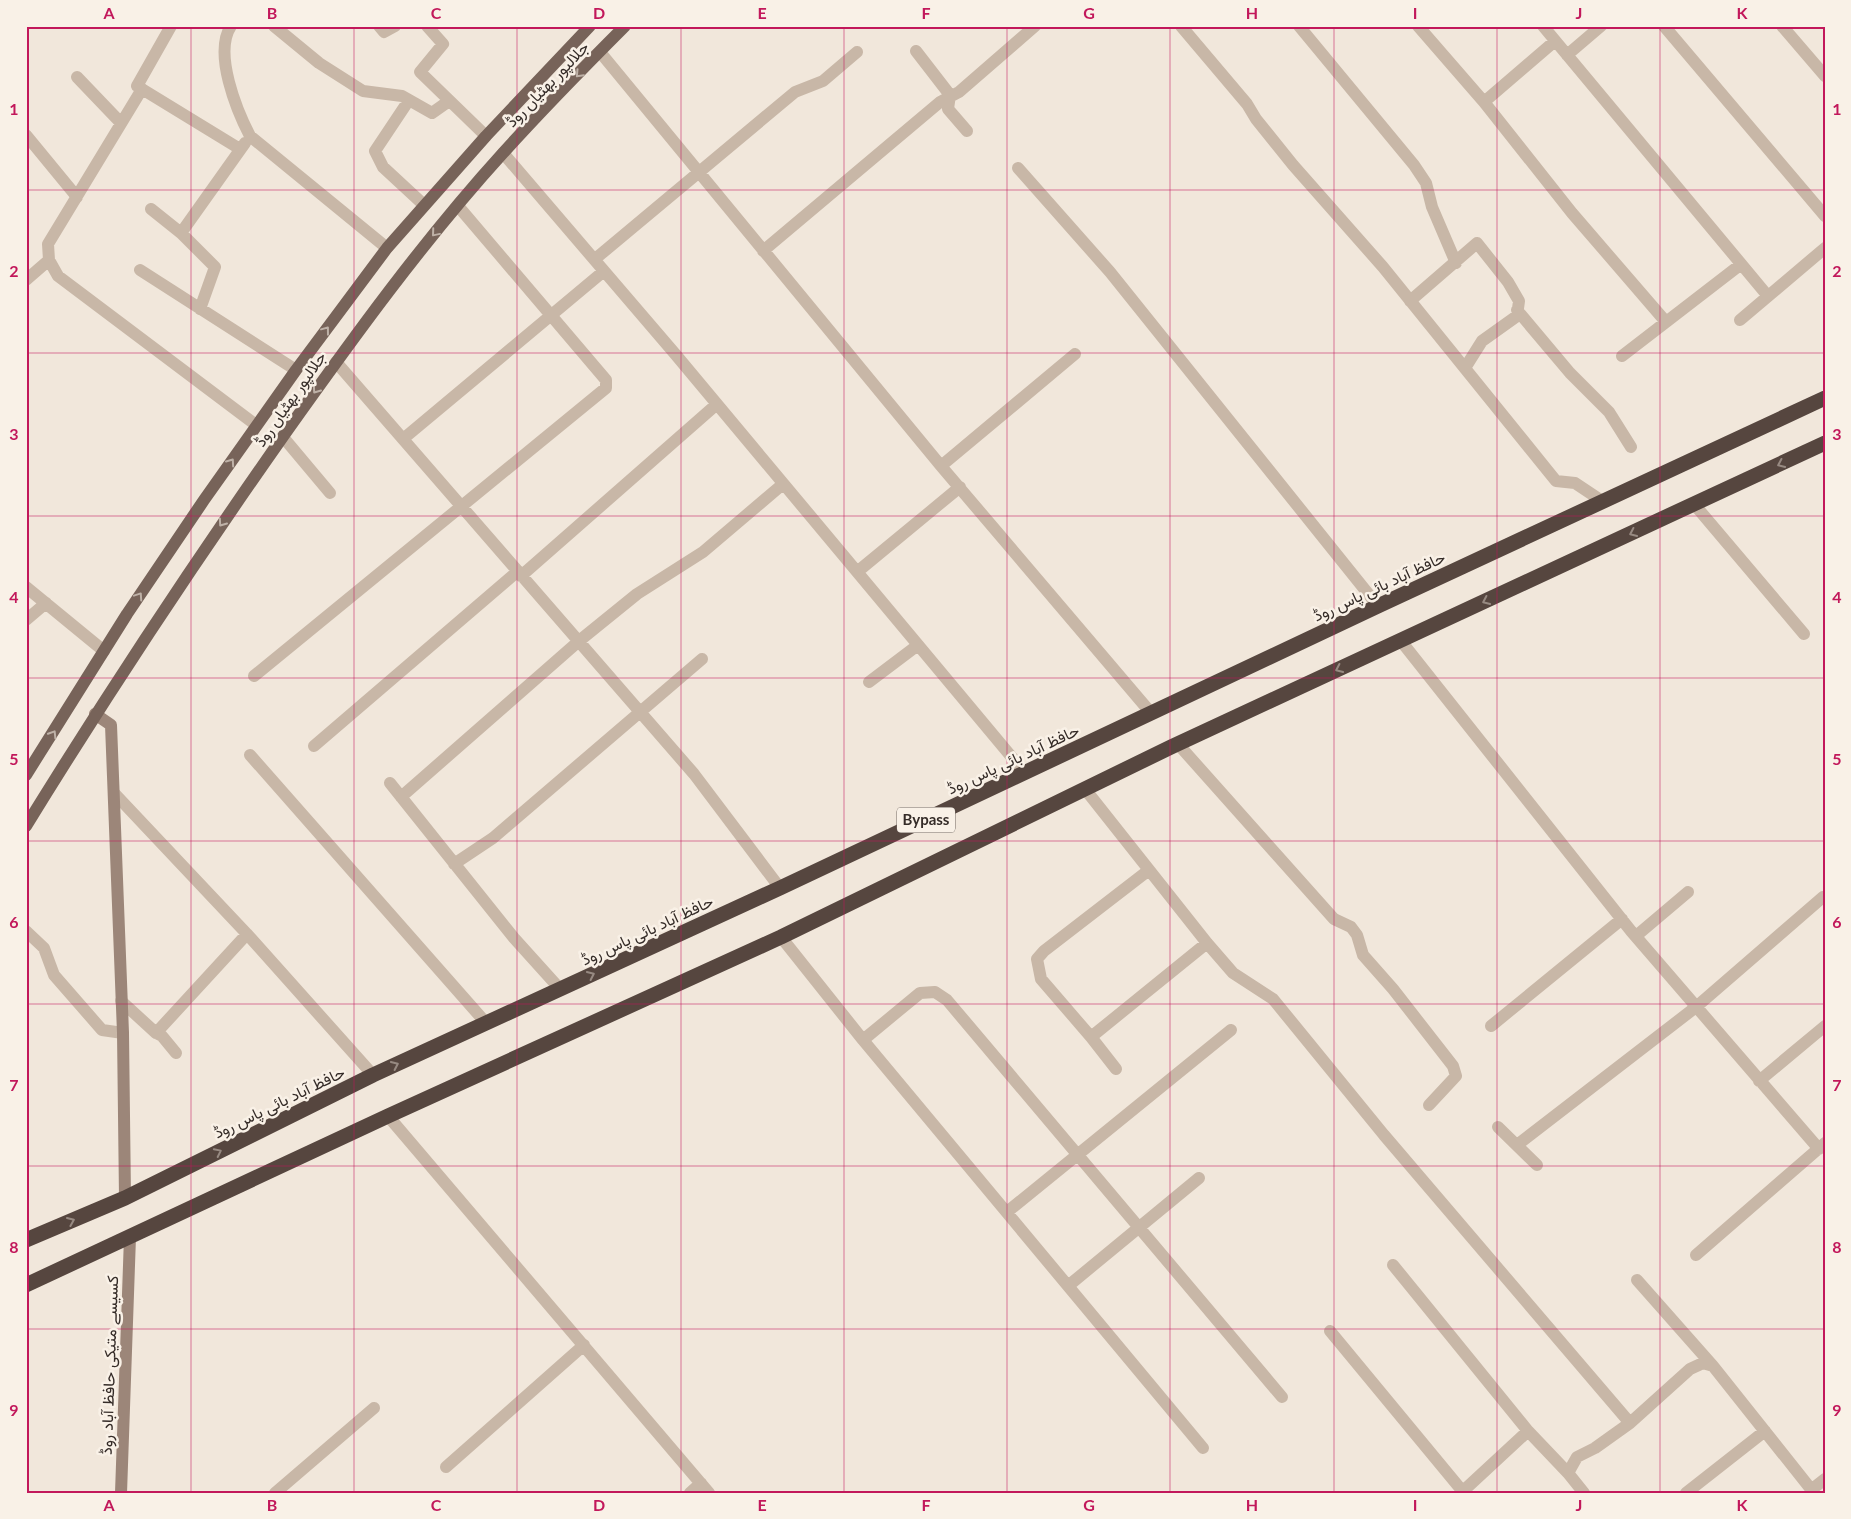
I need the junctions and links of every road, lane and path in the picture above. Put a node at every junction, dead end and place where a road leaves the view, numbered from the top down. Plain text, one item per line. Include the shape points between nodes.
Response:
1 (171, 26) edge
2 (274, 26) edge
3 (379, 26) edge
4 (395, 26) edge
5 (427, 26) edge
6 (590, 26) edge
7 (626, 26) edge
8 (1035, 26) edge
9 (1181, 26) edge
10 (1299, 26) edge
11 (1418, 26) edge
12 (1543, 26) edge
13 (1601, 26) edge
14 (1664, 26) edge
15 (1782, 26) edge
16 (229, 27) edge
17 (1555, 41) junction
18 (916, 51) dead end
19 (600, 52) junction
20 (857, 52) dead end
21 (1567, 55) junction
22 (1825, 76) edge
23 (77, 77) dead end
24 (142, 89) junction
25 (950, 95) junction
26 (409, 100) junction
27 (449, 101) junction
28 (1484, 102) junction
29 (121, 123) junction
30 (967, 131) dead end
31 (250, 136) junction
32 (486, 136) junction
33 (29, 144) edge
34 (240, 149) junction
35 (503, 153) junction
36 (1018, 168) dead end
37 (698, 173) junction
38 (77, 196) junction
39 (424, 206) junction
40 (458, 206) junction
41 (151, 209) dead end
42 (1825, 216) edge
43 (180, 233) junction
44 (387, 248) junction
45 (1825, 248) edge
46 (763, 251) junction
47 (595, 259) junction
48 (48, 260) junction
49 (1456, 262) junction
50 (1740, 265) junction
51 (140, 270) dead end
52 (604, 271) junction
53 (26, 280) edge
54 (1767, 295) junction
55 (1410, 301) junction
56 (200, 309) junction
57 (1517, 310) junction
58 (551, 315) junction
59 (1740, 320) dead end
60 (1666, 322) junction
61 (1075, 354) dead end
62 (1622, 356) dead end
63 (336, 362) junction
64 (1465, 368) junction
65 (296, 370) junction
66 (1825, 398) edge
67 (717, 404) junction
68 (256, 425) junction
69 (283, 437) junction
70 (403, 440) junction
71 (1825, 443) edge
72 (1631, 446) dead end
73 (941, 466) junction
74 (783, 484) junction
75 (960, 487) junction
76 (330, 493) dead end
77 (1602, 501) junction
78 (1694, 504) junction
79 (460, 506) junction
80 (857, 572) junction
81 (520, 574) junction
82 (26, 587) edge
83 (46, 603) junction
84 (1378, 606) junction
85 (26, 620) edge
86 (1804, 634) dead end
87 (579, 641) junction
88 (1400, 641) junction
89 (918, 645) junction
90 (104, 651) junction
91 (702, 658) dead end
92 (254, 676) dead end
93 (868, 682) dead end
94 (639, 710) junction
95 (1151, 713) junction
96 (95, 714) junction
97 (1178, 744) junction
98 (314, 746) dead end
99 (250, 755) dead end
100 (1025, 773) junction
101 (26, 775) edge
102 (390, 783) dead end
103 (1085, 789) junction
104 (115, 794) junction
105 (401, 797) junction
106 (26, 826) edge
107 (454, 864) junction
108 (1149, 870) junction
109 (780, 888) junction
110 (1688, 892) dead end
111 (1823, 897) dead end
112 (1622, 919) junction
113 (26, 931) edge
114 (247, 934) junction
115 (1636, 936) junction
116 (781, 937) junction
117 (1207, 943) junction
118 (560, 989) junction
119 (121, 1001) junction
120 (1696, 1007) junction
121 (486, 1023) junction
122 (1491, 1026) dead end
123 (1825, 1026) edge
124 (1231, 1030) dead end
125 (123, 1034) junction
126 (156, 1034) junction
127 (1092, 1036) junction
128 (863, 1040) junction
129 (176, 1053) dead end
130 (1116, 1069) dead end
131 (373, 1075) junction
132 (1759, 1081) junction
133 (1429, 1105) dead end
134 (388, 1116) junction
135 (1498, 1127) dead end
136 (1517, 1145) junction
137 (1822, 1146) edge
138 (1078, 1155) junction
139 (1537, 1165) dead end
140 (1198, 1178) dead end
141 (125, 1198) junction
142 (1007, 1212) junction
143 (1138, 1226) junction
144 (130, 1237) junction
145 (26, 1240) edge
146 (1696, 1255) dead end
147 (1393, 1265) dead end
148 (1637, 1280) dead end
149 (26, 1285) edge
150 (1068, 1286) junction
151 (1330, 1331) dead end
152 (584, 1345) junction
153 (1713, 1366) junction
154 (1282, 1396) dead end
155 (374, 1408) dead end
156 (1630, 1423) junction
157 (1528, 1431) junction
158 (1765, 1431) junction
159 (1203, 1448) dead end
160 (446, 1467) dead end
161 (1568, 1473) junction
162 (1825, 1479) edge
163 (705, 1488) edge
164 (282, 1491) edge
165 (1813, 1491) edge
166 (1462, 1492) edge
167 (122, 1493) edge
168 (690, 1493) edge
169 (1584, 1493) edge
170 (1686, 1493) edge

1 - 24 street via 137,86
2 - 26 street via 319,63 363,91 402,96
3 - 4 street via 384,32
5 - 27 street via 443,44 420,72
6 - 32 main road, جلالپور بھٹیاں روڈ
7 - 19 main road, جلالپور بھٹیاں روڈ
8 - 25 street via 958,92
9 - 55 street via 1293,165
10 - 49 street via 1426,183 1432,207
11 - 28 street
12 - 17 street
13 - 21 street
14 - 42 street
15 - 22 street
16 - 31 street via 224,54 226,68 240,117
17 - 21 street
17 - 28 street
18 - 25 street
19 -> 35 main road, جلالپور بھٹیاں روڈ
19 - 37 street
20 - 37 street via 823,81 795,92
21 - 50 street
23 - 29 street
24 - 29 street
24 - 34 street
25 - 30 street via 948,109
25 - 46 street
26 - 27 street via 432,113
26 - 39 street via 375,151 383,167
27 - 32 street
28 - 60 street via 1572,213
29 - 38 street
31 - 34 street
31 - 44 street
32 - 39 main road, جلالپور بھٹیاں روڈ
33 - 38 street
34 - 43 street
35 - 40 main road, جلالپور بھٹیاں روڈ
35 - 47 street
36 - 84 street via 1110,272
37 - 46 street
37 - 47 street
38 - 48 street via 48,244
39 - 44 main road, جلالپور بھٹیاں روڈ
40 - 58 street
40 -> 63 main road, جلالپور بھٹیاں روڈ
41 - 43 street
43 - 56 street via 215,267
65 -> 44 main road, جلالپور بھٹیاں روڈ
45 - 54 street
46 - 73 street
47 - 52 street
48 - 53 street
48 - 68 street via 58,276
49 - 55 street
49 - 57 street via 1477,243 1508,282 1518,301
50 - 54 street
50 - 60 street
51 - 56 street
52 - 58 street
52 - 67 street
54 - 59 street
55 - 64 street
56 - 65 street
57 - 64 street via 1516,316 1482,341
57 - 72 street via 1570,373 1609,412
58 - 70 street
58 - 79 street via 606,380 606,388
60 - 62 street
61 - 73 street
63 -> 69 main road, جلالپور بھٹیاں روڈ
63 - 70 street
64 - 77 street via 1556,481 1575,483
65 - 68 main road, جلالپور بھٹیاں روڈ
66 - 77 highway, حافظ آباد بائی پاس روڈ / Bypass
67 - 74 street
67 - 81 street
90 -> 68 main road, جلالپور بھٹیاں روڈ
69 - 76 street
69 -> 96 main road, جلالپور بھٹیاں روڈ via 184,577
70 - 79 street
71 -> 78 highway, Bypass
73 - 75 street
74 - 80 street
74 - 87 street via 703,552 637,594
75 - 80 street
75 - 95 street
77 - 84 highway, حافظ آباد بائی پاس روڈ / Bypass
78 - 86 street
78 -> 88 highway, Bypass
79 - 81 street
79 - 92 street
80 - 89 street
81 - 87 street
81 - 98 street
82 - 83 street
83 - 85 street
83 - 90 street
84 - 95 highway, حافظ آباد بائی پاس روڈ / Bypass
87 - 94 street
87 - 105 street
88 -> 97 highway, Bypass
88 - 112 street
89 - 93 street
89 - 100 street
101 -> 90 main road, جلالپور بھٹیاں روڈ
91 - 94 street
94 - 107 street via 493,838
94 - 109 street via 694,774
95 - 100 highway, حافظ آباد بائی پاس روڈ / Bypass
96 - 104 street via 111,725
96 - 106 main road, جلالپور بھٹیاں روڈ
97 - 103 highway, Bypass
97 - 133 street via 1334,919 1351,927 1363,955 1453,1066 1456,1076
99 - 121 street
100 - 109 highway, حافظ آباد بائی پاس روڈ / Bypass
102 - 105 street
103 - 108 street
103 - 116 highway, Bypass
104 - 114 street
104 - 119 street
105 - 107 street
107 - 118 street
108 - 117 street
108 - 127 street via 1037,959 1041,980
118 -> 109 highway, حافظ آباد بائی پاس روڈ / Bypass
110 - 115 street
111 - 120 street
112 - 115 street
112 - 122 street
113 - 125 street via 44,948 54,975 102,1030
114 - 126 street
114 - 131 street
115 - 120 street
116 - 128 street
116 - 134 highway, Bypass
117 - 127 street
117 - 156 street via 1233,973 1273,999
118 - 121 highway, حافظ آباد بائی پاس روڈ / Bypass
119 - 125 street
119 - 126 street
120 - 132 street
120 - 136 street
131 -> 121 highway, حافظ آباد بائی پاس روڈ / Bypass
123 - 132 street
124 - 138 street
125 - 141 street
126 - 129 street via 162,1036
127 - 130 street
128 - 138 street via 920,993 935,992 947,1000
128 - 142 street
141 -> 131 highway, حافظ آباد بائی پاس روڈ / Bypass
132 - 137 street
134 - 144 highway, Bypass
134 - 152 street
135 - 136 street
136 - 139 street
137 - 146 street
138 - 142 street
138 - 143 street
140 - 143 street
145 -> 141 highway, حافظ آباد بائی پاس روڈ / Bypass
142 - 150 street
143 - 150 street
143 - 154 street
144 - 149 highway, Bypass
144 - 167 street, کسیسے متیکی حافظ آباد روڈ
147 - 157 street
148 - 153 street
150 - 159 street
151 - 166 street
152 - 160 street
152 - 163 street
153 - 156 street via 1703,1363 1690,1369
153 - 158 street
155 - 164 street
156 - 161 street via 1577,1457
157 - 161 street
157 - 166 street
158 - 165 street
158 - 170 street
161 - 169 street
162 - 165 street
163 - 168 street

